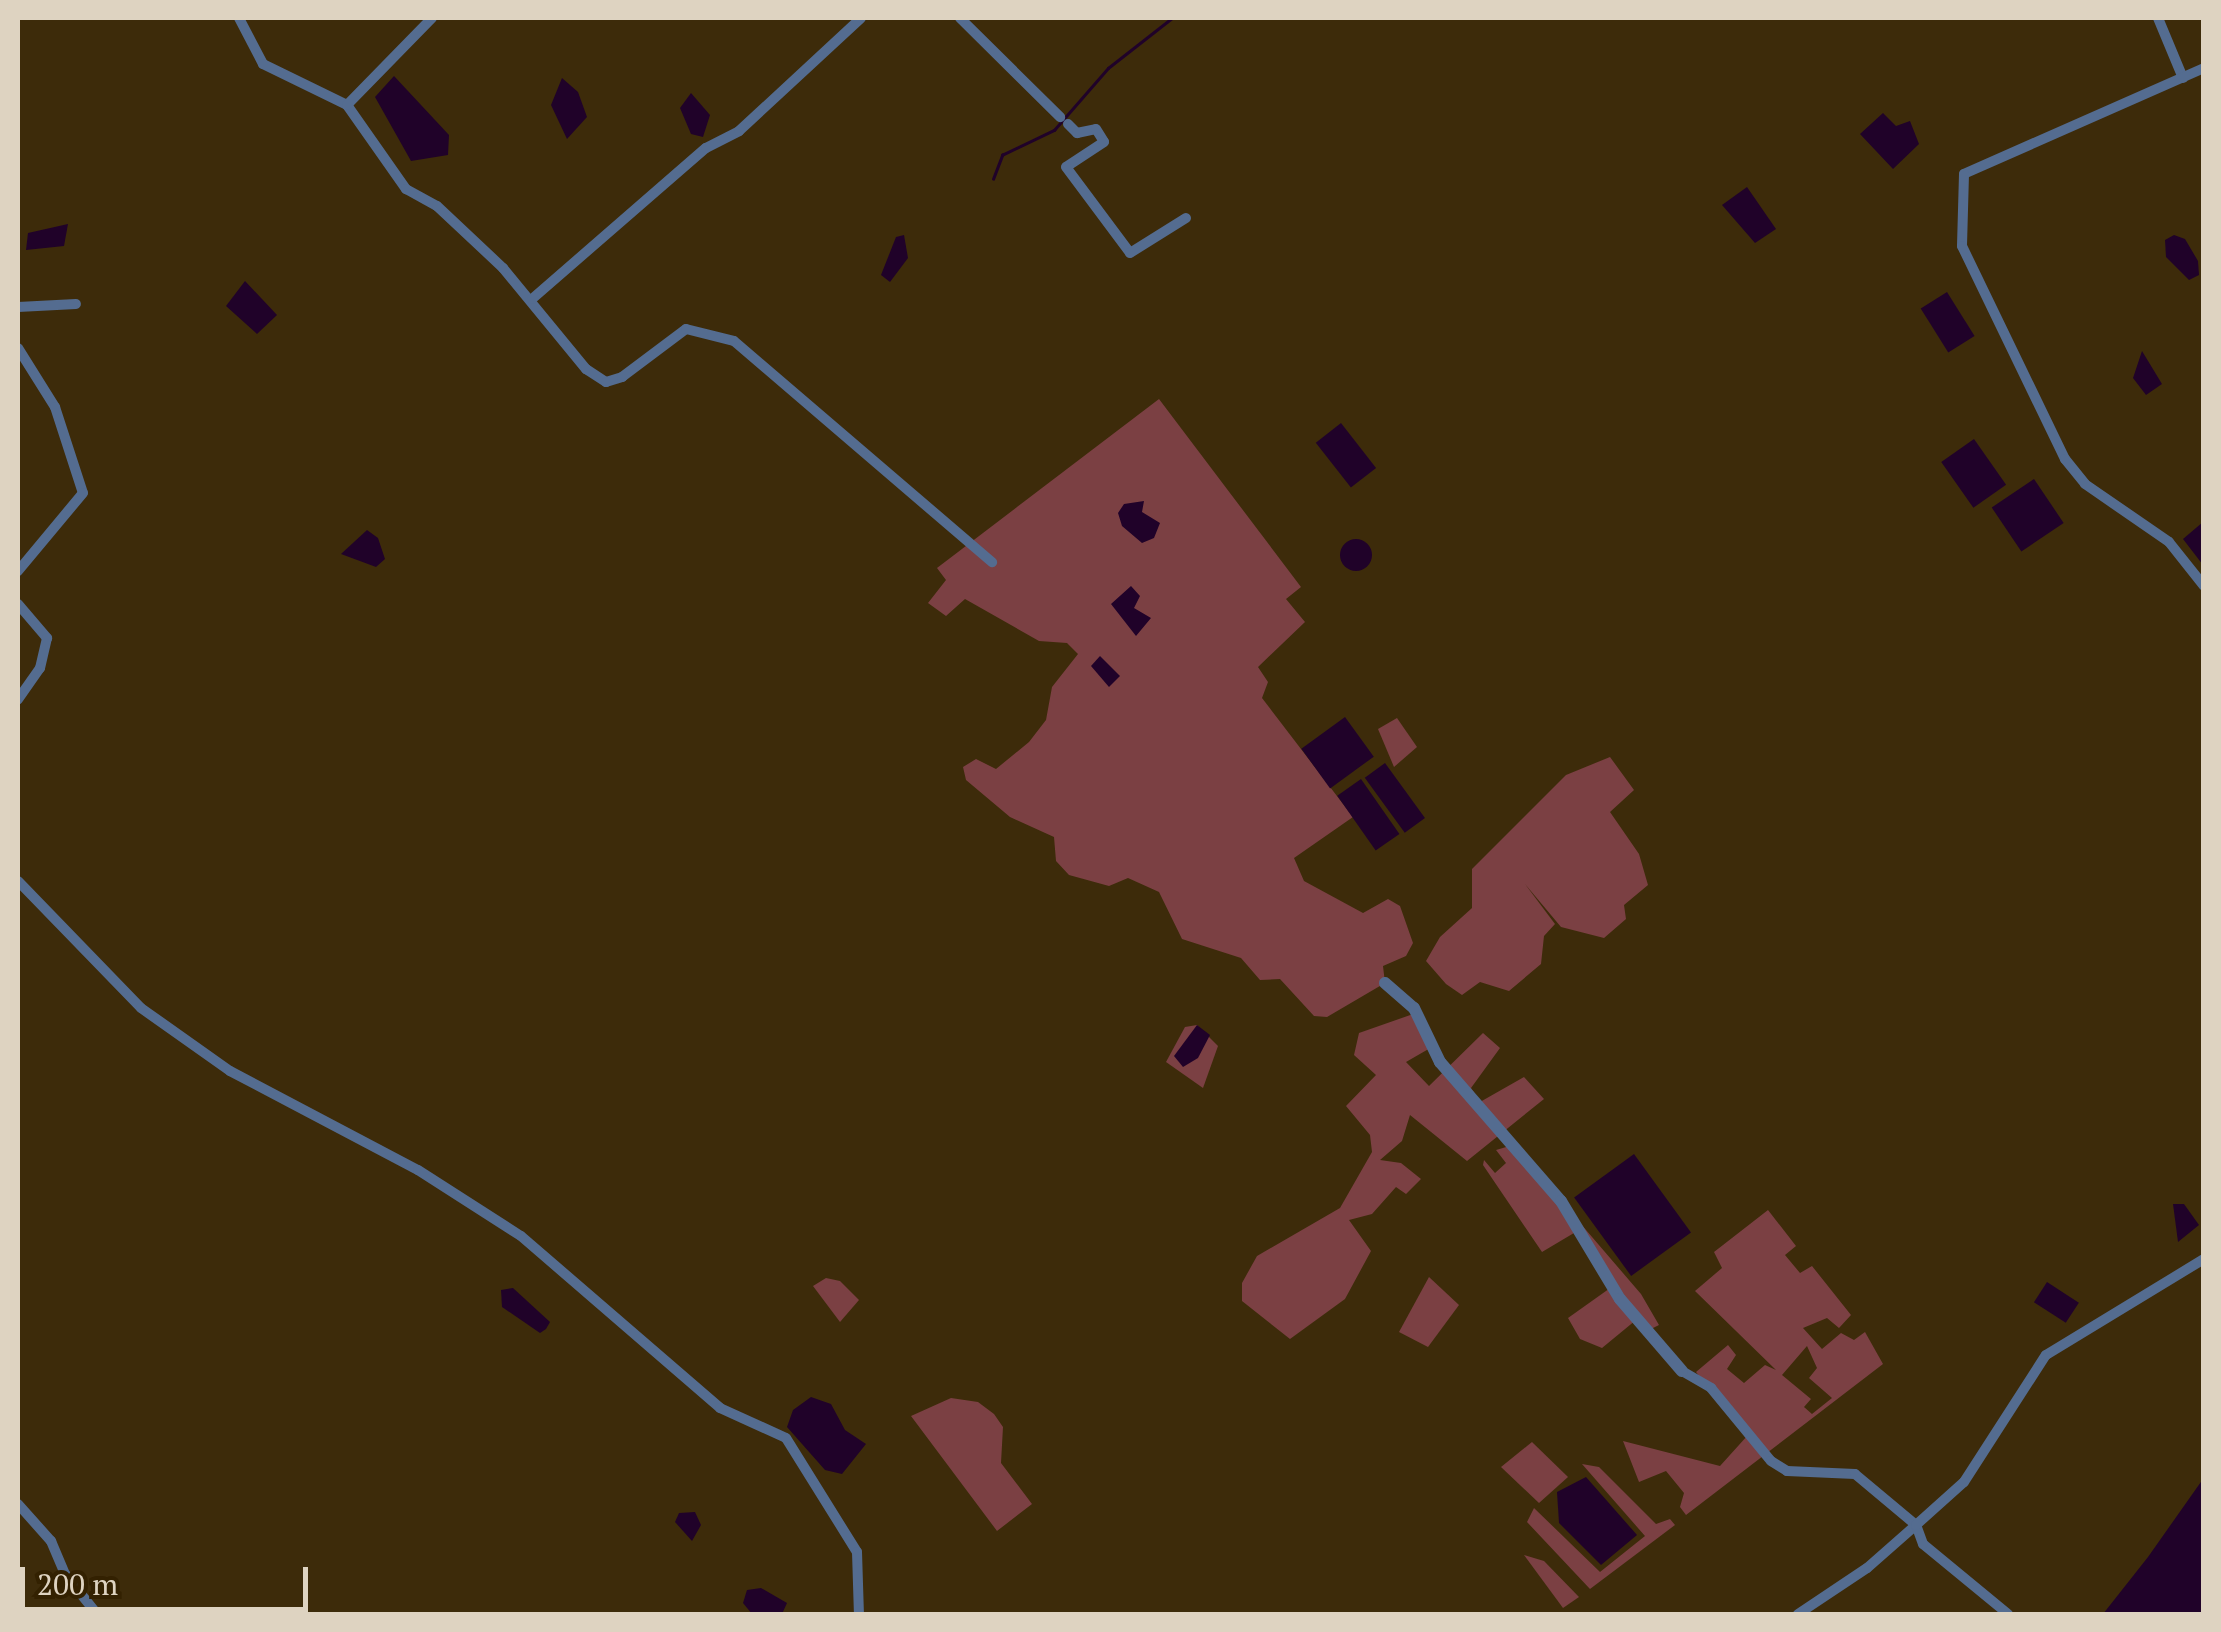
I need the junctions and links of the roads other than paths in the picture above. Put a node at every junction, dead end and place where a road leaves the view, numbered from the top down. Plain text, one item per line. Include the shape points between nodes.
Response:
1 (238, 18) edge
2 (432, 18) edge
3 (861, 18) edge
4 (960, 18) edge
5 (2158, 18) edge
6 (2204, 68) edge
7 (2182, 78) junction
8 (347, 105) junction
9 (1186, 218) dead end
10 (532, 299) junction
11 (76, 304) dead end
12 (18, 307) edge
13 (18, 348) edge
14 (992, 562) dead end
15 (18, 570) edge
16 (2204, 586) edge
17 (18, 604) edge
18 (18, 700) edge
19 (18, 880) edge
20 (1385, 983) dead end
21 (2204, 1258) edge
22 (1682, 1371) joint
23 (18, 1504) edge
24 (1916, 1524) junction
25 (97, 1614) edge
26 (858, 1614) edge
27 (1798, 1614) edge
28 (2008, 1614) edge

1 - 8 street via 263,64
2 - 8 street
3 - 10 street via 739,131 706,148
4 - 9 street via 1077,133 1096,128 1104,142 1066,168 1130,253
5 - 7 street
6 - 7 street
7 - 16 street via 1964,174 1962,246 2065,458 2085,484 2169,542
8 - 10 street via 406,188 437,206
10 - 14 street via 586,370 606,382 686,329 734,341
11 - 12 street
13 - 15 street via 55,407 83,493
17 - 18 street via 47,638 40,668
19 - 26 street via 141,1008 230,1071 418,1170 521,1236 720,1408 786,1438 857,1552
20 - 22 street via 1414,1008 1440,1062 1561,1202 1620,1298
21 - 24 street via 2046,1355 1964,1482
22 - 24 street via 1711,1388 1771,1461 1787,1471 1855,1474
23 - 25 street via 51,1541 65,1574
24 - 27 street via 1867,1568
24 - 28 street via 1923,1544

